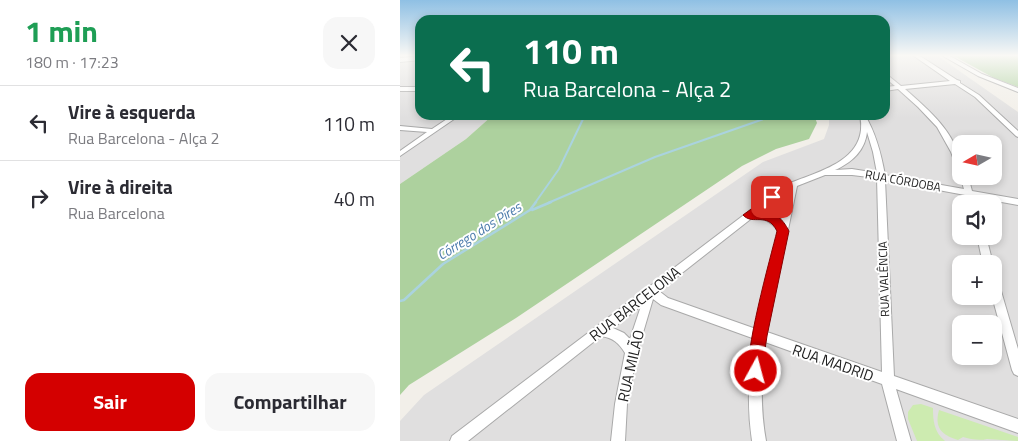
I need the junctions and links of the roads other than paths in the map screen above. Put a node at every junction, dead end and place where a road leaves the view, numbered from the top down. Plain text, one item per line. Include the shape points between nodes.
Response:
1 (949, 77) edge
2 (984, 77) edge
3 (890, 80) edge
4 (958, 82) junction
5 (901, 87) junction
6 (400, 88) edge
7 (890, 88) edge
8 (415, 89) edge
9 (1018, 90) edge
10 (450, 120) edge
11 (863, 120) edge
12 (864, 120) edge
13 (400, 128) edge
14 (434, 131) junction
15 (1018, 135) edge
16 (862, 146) junction
17 (952, 146) edge
18 (878, 151) junction
19 (400, 154) edge
20 (847, 162) junction
21 (852, 172) junction
22 (818, 174) junction
23 (881, 177) junction
24 (793, 184) junction
25 (967, 185) edge
26 (969, 193) junction
27 (1018, 202) edge
28 (749, 215) junction
29 (783, 231) junction
30 (651, 292) junction
31 (1000, 305) edge
32 (601, 331) junction
33 (760, 336) junction
34 (631, 353) junction
35 (1018, 370) edge
36 (888, 382) junction
37 (1018, 426) edge
38 (457, 441) edge
39 (618, 441) edge
40 (759, 441) edge
41 (904, 441) edge

1 - 4 street
2 - 9 street
3 - 5 street
4 - 5 street
4 - 15 street
5 - 7 street
5 - 17 street via 943,130
6 - 8 street
10 - 14 street
11 - 16 street
12 - 18 street, RUA VALÊNCIA
13 - 14 street
14 - 19 street
16 - 18 street via 872,146
16 - 20 street
18 - 23 street, RUA VALÊNCIA
20 - 21 street
20 - 22 street, RUA BARCELONA
21 - 22 street, RUA CÓRDOBA
21 - 23 street, RUA CÓRDOBA
22 - 24 street, RUA BARCELONA
23 - 26 street, RUA CÓRDOBA
23 - 36 street, RUA VALÊNCIA
24 - 28 street, RUA BARCELONA
24 - 29 street
25 - 26 street
26 - 27 street, RUA CÓRDOBA
28 - 29 street via 772,217
28 - 30 street, RUA BARCELONA
29 - 33 street
30 - 32 street, RUA BARCELONA
30 - 33 street, RUA MADRID via 665,302
30 - 34 street, RUA MILÃO
31 - 35 street
32 - 34 street via 620,335
32 - 38 street, RUA BARCELONA
33 - 36 street, RUA MADRID
33 - 40 street via 754,383
34 - 39 street, RUA MILÃO
36 - 37 street, RUA MADRID
36 - 41 street, RUA VALÊNCIA

